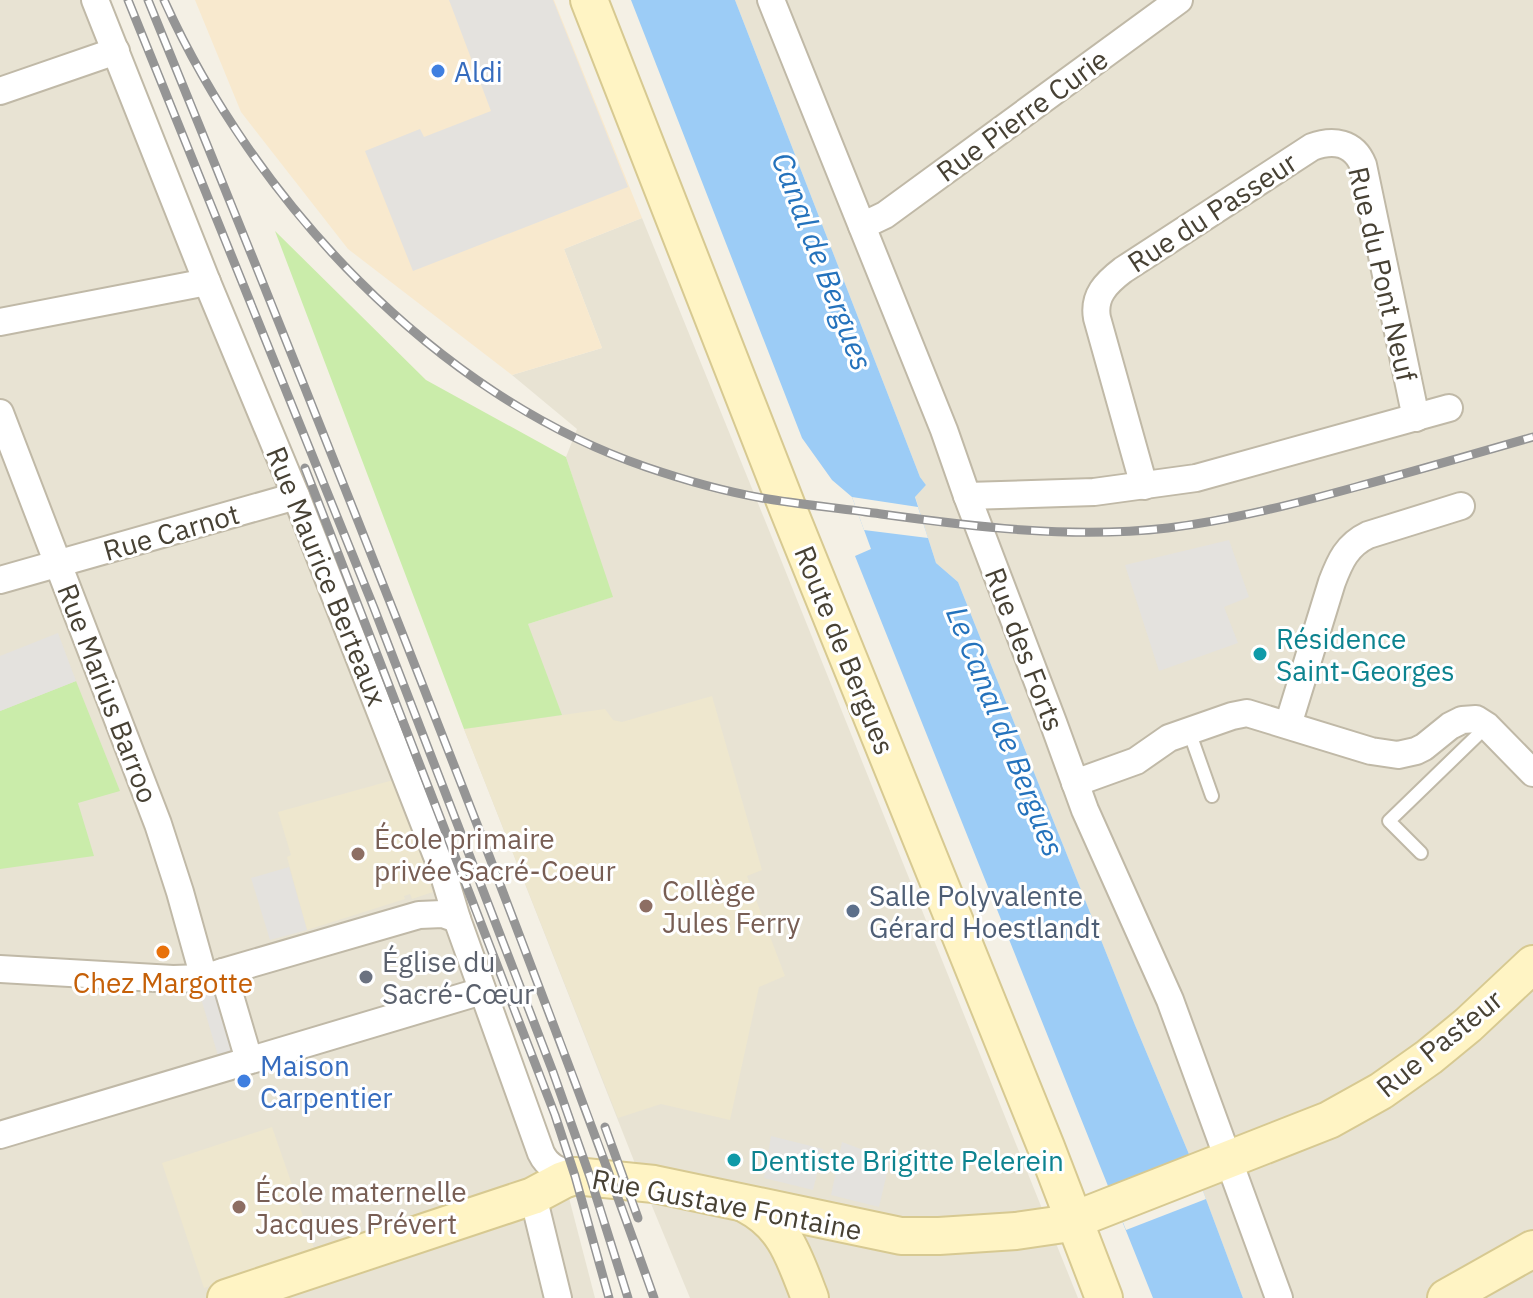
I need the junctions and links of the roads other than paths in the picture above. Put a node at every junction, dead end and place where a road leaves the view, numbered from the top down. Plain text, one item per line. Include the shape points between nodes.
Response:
1 (95, 0) edge
2 (589, 0) edge
3 (771, 0) edge
4 (1179, 0) edge
5 (116, 51) junction
6 (0, 91) edge
7 (1335, 142) joint
8 (862, 226) junction
9 (207, 282) junction
10 (0, 322) edge
11 (1449, 408) dead end
12 (0, 413) edge
13 (1416, 418) junction
14 (1144, 486) junction
15 (296, 496) junction
16 (967, 496) junction
17 (1461, 506) dead end
18 (59, 564) junction
19 (0, 580) edge
20 (1475, 723) junction
21 (1288, 725) junction
22 (1189, 731) junction
23 (1533, 773) edge
24 (1075, 783) junction
25 (1212, 796) dead end
26 (1421, 853) dead end
27 (457, 919) junction
28 (1533, 964) edge
29 (0, 969) edge
30 (214, 975) junction
31 (482, 991) junction
32 (249, 1060) junction
33 (0, 1135) edge
34 (1217, 1164) junction
35 (539, 1182) junction
36 (742, 1202) junction
37 (1088, 1215) junction
38 (824, 1220) junction
39 (1533, 1249) edge
40 (805, 1284) edge
41 (226, 1298) edge
42 (558, 1298) edge
43 (1104, 1298) edge
44 (1279, 1298) edge
45 (1446, 1298) edge

1 - 5 street, Rue Maurice Berteaux
2 - 37 street, Route de Bergues via 1046,1147
3 - 8 street, Rue des Forts
4 - 8 street, Rue Pierre Curie via 885,215
5 - 6 street
5 - 9 street, Rue Maurice Berteaux
7 - 13 street, Rue du Pont Neuf via 1350,148 1363,165
7 - 14 street, Rue du Passeur via 1312,147 1123,270 1099,296 1097,318
8 - 16 street, Rue des Forts
9 - 10 street
9 - 15 street, Rue Maurice Berteaux
11 - 13 street
12 - 18 street, Rue Marius Barroo
13 - 14 street via 1225,472
14 - 16 street
15 - 18 street, Rue Carnot
15 - 27 street, Rue Maurice Berteaux
16 - 24 street, Rue des Forts
17 - 21 street via 1368,535 1346,552
18 - 19 street, Rue Carnot
18 - 30 street, Rue Marius Barroo
20 - 21 street via 1450,726 1424,747 1398,755
20 - 23 street
20 - 26 lane via 1389,821
21 - 22 street via 1247,713
22 - 24 street via 1136,761
22 - 25 lane
24 - 34 street, Rue des Forts via 1164,985
27 - 30 street via 419,915
27 - 31 street, Rue Maurice Berteaux
28 - 34 street, Rue Pasteur via 1448,1043 1381,1091 1339,1115
29 - 30 street via 173,979
30 - 32 street, Rue Marius Barroo
31 - 32 street
31 - 35 street, Rue Maurice Berteaux
32 - 33 street
34 - 37 street, Rue Pasteur
34 - 44 street, Rue des Forts
35 - 36 street, Rue Gustave Fontaine via 575,1176 654,1184
35 - 41 street, Rue Gustave Fontaine
35 - 42 street, Rue Maurice Berteaux
36 - 38 street, Rue Gustave Fontaine
36 - 40 street via 776,1226
37 - 38 street, Rue Gustave Fontaine via 1034,1229 914,1237
37 - 43 street, Route de Bergues
38 - 40 street via 802,1232 797,1247
39 - 45 street

